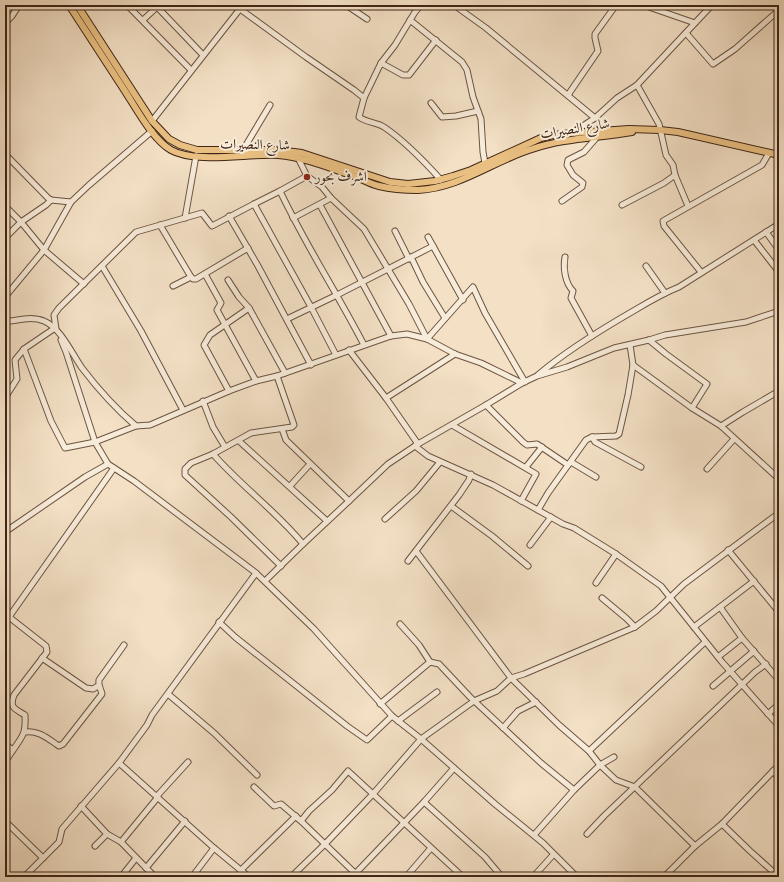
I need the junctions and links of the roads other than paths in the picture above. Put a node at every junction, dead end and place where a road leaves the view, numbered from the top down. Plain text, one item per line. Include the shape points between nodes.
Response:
1 (19, 5) edge
2 (69, 5) edge
3 (77, 5) edge
4 (127, 5) edge
5 (346, 5) edge
6 (421, 5) edge
7 (454, 5) edge
8 (616, 5) edge
9 (643, 5) edge
10 (712, 5) edge
11 (242, 7) edge
12 (779, 10) edge
13 (367, 19) dead end
14 (143, 20) junction
15 (410, 20) junction
16 (5, 23) edge
17 (695, 23) junction
18 (686, 33) junction
19 (436, 40) junction
20 (203, 55) junction
21 (381, 63) junction
22 (191, 70) junction
23 (637, 85) junction
24 (568, 95) junction
25 (364, 98) junction
26 (431, 103) dead end
27 (270, 105) dead end
28 (478, 111) junction
29 (594, 118) junction
30 (152, 121) junction
31 (646, 129) junction
32 (660, 130) junction
33 (152, 131) junction
34 (572, 133) junction
35 (597, 137) junction
36 (243, 150) junction
37 (769, 153) junction
38 (5, 154) edge
39 (779, 155) edge
40 (196, 156) junction
41 (298, 158) junction
42 (485, 163) junction
43 (675, 174) junction
44 (307, 176) junction
45 (441, 180) junction
46 (280, 191) junction
47 (331, 198) junction
48 (51, 200) junction
49 (562, 201) dead end
50 (71, 202) junction
51 (254, 204) junction
52 (320, 205) junction
53 (622, 205) dead end
54 (5, 206) edge
55 (688, 206) junction
56 (229, 216) junction
57 (186, 218) junction
58 (293, 218) junction
59 (21, 222) junction
60 (779, 224) edge
61 (160, 225) junction
62 (395, 231) dead end
63 (766, 232) junction
64 (428, 237) dead end
65 (5, 238) edge
66 (754, 240) junction
67 (433, 246) junction
68 (248, 248) junction
69 (44, 250) junction
70 (779, 250) edge
71 (410, 258) junction
72 (565, 258) dead end
73 (102, 266) junction
74 (646, 266) dead end
75 (388, 270) junction
76 (701, 272) junction
77 (779, 272) edge
78 (205, 274) junction
79 (190, 277) junction
80 (228, 280) dead end
81 (362, 282) junction
82 (84, 284) junction
83 (173, 286) dead end
84 (665, 293) junction
85 (337, 295) junction
86 (5, 297) edge
87 (463, 300) junction
88 (311, 307) junction
89 (249, 308) junction
90 (779, 311) edge
91 (445, 318) junction
92 (287, 319) junction
93 (5, 322) edge
94 (225, 324) junction
95 (56, 328) junction
96 (391, 336) junction
97 (592, 336) junction
98 (427, 339) junction
99 (649, 340) junction
100 (364, 345) junction
101 (630, 345) junction
102 (24, 350) junction
103 (349, 350) junction
104 (336, 354) junction
105 (455, 354) junction
106 (311, 365) junction
107 (633, 365) junction
108 (285, 373) junction
109 (277, 376) junction
110 (537, 376) junction
111 (256, 381) junction
112 (524, 382) junction
113 (228, 391) junction
114 (779, 391) edge
115 (5, 398) edge
116 (386, 398) junction
117 (203, 401) junction
118 (486, 406) junction
119 (692, 408) junction
120 (183, 410) junction
121 (452, 425) junction
122 (136, 426) junction
123 (721, 426) junction
124 (282, 429) junction
125 (592, 437) junction
126 (734, 439) junction
127 (239, 441) junction
128 (96, 442) junction
129 (416, 445) junction
130 (225, 447) junction
131 (542, 447) junction
132 (213, 454) junction
133 (440, 462) junction
134 (570, 463) junction
135 (108, 464) junction
136 (310, 464) junction
137 (526, 467) junction
138 (641, 467) dead end
139 (114, 468) junction
140 (707, 469) dead end
141 (471, 474) junction
142 (596, 477) dead end
143 (779, 479) edge
144 (290, 486) junction
145 (349, 501) junction
146 (521, 502) junction
147 (451, 506) junction
148 (538, 510) junction
149 (779, 513) edge
150 (551, 517) junction
151 (385, 519) dead end
152 (327, 520) junction
153 (5, 524) edge
154 (7, 531) edge
155 (303, 544) junction
156 (530, 545) dead end
157 (728, 550) junction
158 (416, 551) junction
159 (616, 554) junction
160 (408, 561) dead end
161 (281, 566) junction
162 (528, 566) dead end
163 (256, 573) junction
164 (265, 581) junction
165 (754, 581) junction
166 (596, 583) dead end
167 (602, 598) dead end
168 (670, 599) junction
169 (720, 607) junction
170 (779, 612) edge
171 (219, 622) junction
172 (400, 624) dead end
173 (635, 627) junction
174 (694, 627) junction
175 (742, 638) junction
176 (705, 642) junction
177 (124, 645) dead end
178 (754, 651) junction
179 (718, 657) junction
180 (42, 658) junction
181 (430, 662) junction
182 (766, 664) junction
183 (730, 671) junction
184 (511, 678) junction
185 (779, 680) edge
186 (742, 685) junction
187 (98, 686) junction
188 (713, 686) dead end
189 (437, 692) dead end
190 (168, 694) junction
191 (474, 701) junction
192 (536, 702) junction
193 (380, 704) junction
194 (779, 704) edge
195 (768, 714) junction
196 (392, 716) junction
197 (398, 721) junction
198 (779, 726) edge
199 (503, 728) junction
200 (24, 732) junction
201 (421, 739) junction
202 (5, 744) edge
203 (13, 750) junction
204 (590, 751) junction
205 (614, 757) dead end
206 (5, 762) edge
207 (188, 762) dead end
208 (119, 763) junction
209 (600, 765) junction
210 (779, 765) edge
211 (454, 768) junction
212 (773, 771) junction
213 (257, 775) dead end
214 (779, 778) edge
215 (254, 787) dead end
216 (635, 787) junction
217 (574, 790) junction
218 (373, 794) junction
219 (157, 796) junction
220 (424, 802) junction
221 (81, 806) junction
222 (296, 816) junction
223 (5, 821) edge
224 (185, 821) junction
225 (301, 821) junction
226 (404, 823) junction
227 (722, 824) junction
228 (107, 834) junction
229 (587, 834) dead end
230 (534, 835) junction
231 (121, 842) junction
232 (325, 844) junction
233 (94, 846) dead end
234 (695, 846) junction
235 (214, 848) junction
236 (431, 848) junction
237 (553, 855) junction
238 (43, 858) junction
239 (136, 858) junction
240 (146, 868) junction
241 (242, 870) junction
242 (196, 872) junction
243 (148, 875) edge
244 (356, 876) edge
245 (409, 876) edge
246 (24, 877) edge
247 (120, 877) edge
248 (155, 877) edge
249 (192, 877) edge
250 (201, 877) edge
251 (249, 877) edge
252 (291, 877) edge
253 (463, 877) edge
254 (502, 877) edge
255 (533, 877) edge
256 (577, 877) edge
257 (664, 877) edge
258 (779, 877) edge

1 - 16 street
2 - 33 main road, شارع النصيرات
3 - 30 main road, شارع النصيرات
4 - 14 street
5 - 13 street
6 - 15 street
7 - 24 street
8 - 24 street via 595,34 598,51
9 - 17 street
10 - 17 street
11 - 20 street
11 - 25 street
12 - 18 street via 713,64
14 - 20 street via 156,8 159,9
14 - 22 street
15 - 19 street
15 - 21 street
17 - 18 street
18 - 23 street
19 - 21 street via 408,75 403,75
19 - 28 street via 462,62 467,70
20 - 22 street
21 - 25 street
22 - 30 street
23 - 29 street
23 - 32 street
24 - 29 street
25 - 45 street via 359,117 383,126 412,148
26 - 28 street via 442,117
27 - 36 street
28 - 42 street
29 - 34 street
30 - 36 main road, شارع النصيرات via 169,139 180,145 198,150
31 - 32 main road, شارع النصيرات
31 - 34 main road, شارع النصيرات
31 - 35 main road, شارع النصيرات
32 - 37 main road, شارع النصيرات
32 - 43 street via 666,155 673,165
33 - 40 main road, شارع النصيرات via 171,150
33 - 50 street
34 - 42 main road, شارع النصيرات via 541,138
35 - 41 main road, شارع النصيرات via 557,141 518,154 467,178 419,190 378,186
35 - 49 street via 584,152 568,160 567,165 583,183 582,187
36 - 45 main road, شارع النصيرات via 302,153 390,182 408,184
37 - 39 main road, شارع النصيرات
37 - 55 street via 762,165
38 - 48 street
40 - 41 main road, شارع النصيرات via 278,155
40 - 57 street
41 - 44 street
42 - 45 main road, شارع النصيرات
43 - 53 street via 664,183
43 - 55 street
44 - 46 street
44 - 47 street via 322,187
46 - 51 street
46 - 58 street
47 - 52 street
47 - 75 street via 364,229
48 - 50 street
48 - 59 street
50 - 69 street
51 - 56 street
51 - 88 street
52 - 58 street
52 - 81 street
54 - 59 street
55 - 76 street via 663,221 664,226
56 - 57 street via 212,226 202,213
56 - 68 street
57 - 61 street
58 - 85 street
59 - 65 street
59 - 69 street
60 - 63 street
61 - 73 street via 136,232
61 - 79 street
62 - 71 street
63 - 66 street
63 - 70 street
64 - 67 street
66 - 76 street
66 - 77 street
67 - 71 street
67 - 87 street
68 - 78 street
68 - 92 street
69 - 82 street
69 - 86 street
71 - 75 street
71 - 91 street
72 - 97 street via 564,266 573,291 572,298
73 - 82 street
73 - 120 street via 141,331
74 - 84 street
75 - 81 street
75 - 98 street
76 - 84 street
78 - 79 street via 196,279
78 - 94 street via 220,303 216,310
79 - 83 street
80 - 89 street
81 - 85 street
81 - 96 street
82 - 95 street via 54,315
84 - 97 street
85 - 88 street
85 - 100 street
87 - 91 street
87 - 112 street via 474,287 484,313
88 - 92 street
88 - 104 street
89 - 94 street
89 - 108 street
90 - 99 street via 746,322
91 - 98 street
92 - 106 street
93 - 95 street via 31,318 44,321
94 - 111 street
94 - 113 street via 210,335 204,345
95 - 102 street
95 - 122 street via 82,368 117,409
95 - 128 street
96 - 98 street via 407,334
96 - 100 street
97 - 110 street
98 - 105 street
99 - 101 street
99 - 119 street via 708,384
100 - 103 street
101 - 107 street
101 - 110 street via 614,348
102 - 115 street via 14,360 17,379
102 - 128 street via 51,421 65,448
103 - 104 street
103 - 116 street
104 - 106 street
105 - 112 street
105 - 116 street
106 - 108 street
107 - 119 street
107 - 125 street via 619,434
108 - 109 street
109 - 111 street
109 - 124 street via 294,426
110 - 112 street
111 - 113 street
112 - 118 street
113 - 117 street
114 - 123 street
116 - 129 street
117 - 120 street
117 - 130 street via 213,427
118 - 121 street
118 - 131 street via 523,442
119 - 123 street
120 - 122 street via 150,425
121 - 129 street
121 - 137 street
122 - 128 street
123 - 126 street
124 - 127 street via 251,433
124 - 136 street via 286,440
125 - 134 street via 583,444
125 - 138 street via 595,442
126 - 140 street
126 - 143 street
127 - 130 street
127 - 144 street
128 - 135 street
129 - 133 street via 428,456
129 - 145 street via 388,464
130 - 132 street
131 - 134 street
131 - 137 street
132 - 155 street via 226,470
132 - 161 street via 191,463 185,469 185,474
133 - 141 street
133 - 151 street via 416,491
134 - 142 street
134 - 148 street
135 - 139 street
135 - 154 street
136 - 144 street
136 - 145 street
137 - 146 street via 536,476
139 - 163 street
139 - 180 street via 9,617 46,646 48,652
141 - 146 street
141 - 147 street
144 - 152 street
145 - 152 street
146 - 148 street
147 - 158 street
147 - 162 street
148 - 150 street
149 - 157 street
150 - 156 street
150 - 159 street
152 - 155 street
153 - 154 street
155 - 161 street
157 - 165 street
157 - 168 street via 684,584
158 - 160 street
158 - 184 street
159 - 166 street
159 - 168 street via 661,586
161 - 164 street
163 - 164 street
163 - 171 street
164 - 193 street via 314,628
165 - 169 street
165 - 170 street
167 - 173 street
168 - 173 street
168 - 174 street
169 - 174 street
169 - 175 street
171 - 190 street
171 - 196 street via 234,637 367,740
172 - 181 street
173 - 184 street
174 - 176 street
175 - 178 street
175 - 179 street
176 - 179 street
176 - 204 street
177 - 187 street via 99,680
178 - 182 street
178 - 183 street
179 - 183 street
180 - 187 street via 86,688 93,689
180 - 200 street via 11,702 12,706 25,715
181 - 191 street via 439,664
181 - 193 street
182 - 185 street
182 - 186 street
183 - 186 street
183 - 188 street
184 - 191 street via 497,691
184 - 192 street
186 - 195 street
186 - 216 street
187 - 200 street via 102,694 63,744 59,746 37,733
189 - 197 street
190 - 208 street
190 - 213 street via 214,733
191 - 199 street
191 - 201 street
192 - 199 street via 518,711
192 - 204 street
193 - 196 street
194 - 195 street
195 - 198 street
196 - 197 street
197 - 201 street
199 - 217 street
200 - 203 street
201 - 211 street
201 - 218 street
202 - 203 street
203 - 206 street
204 - 209 street
205 - 209 street
207 - 219 street
208 - 219 street
208 - 221 street
209 - 216 street via 616,780
209 - 217 street
210 - 212 street
211 - 220 street
211 - 230 street
212 - 214 street
212 - 227 street
215 - 222 street via 274,806 281,804
216 - 229 street
216 - 234 street
217 - 230 street
218 - 225 street via 348,771
218 - 226 street
218 - 232 street
219 - 224 street
219 - 231 street
220 - 226 street
220 - 254 street via 485,857
221 - 228 street
221 - 238 street via 62,830 58,842
222 - 225 street
222 - 241 street
223 - 238 street
224 - 235 street
224 - 240 street
225 - 232 street
226 - 236 street
226 - 244 street
227 - 234 street
227 - 258 street
228 - 231 street
228 - 233 street
230 - 237 street
231 - 239 street
232 - 244 street
232 - 252 street
234 - 257 street
235 - 241 street
235 - 242 street
236 - 245 street
236 - 253 street
237 - 255 street
237 - 256 street
238 - 246 street
239 - 240 street
239 - 247 street
240 - 243 street
241 - 251 street
242 - 249 street
242 - 250 street
243 - 248 street

